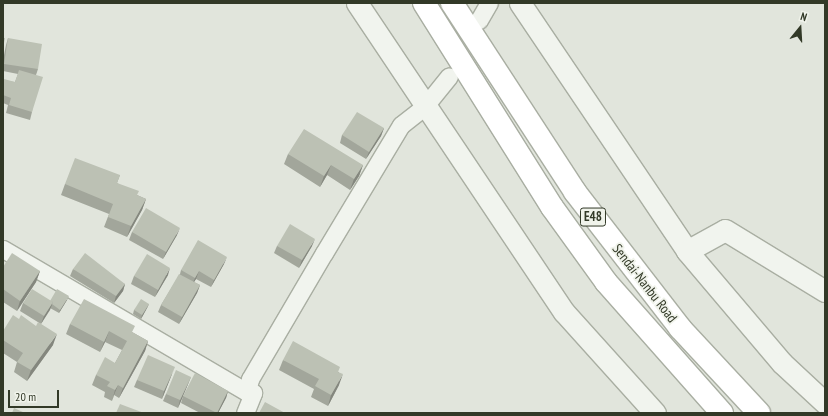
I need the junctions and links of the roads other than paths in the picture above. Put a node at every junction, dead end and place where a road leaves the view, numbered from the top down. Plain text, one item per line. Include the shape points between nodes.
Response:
1 (358, 3) edge
2 (424, 3) edge
3 (452, 3) edge
4 (489, 3) edge
5 (520, 3) edge
6 (479, 20) dead end
7 (449, 76) dead end
8 (425, 106) junction
9 (3, 250) edge
10 (687, 251) junction
11 (825, 291) edge
12 (247, 392) junction
13 (825, 403) edge
14 (245, 413) edge
15 (655, 413) edge
16 (722, 413) edge
17 (759, 413) edge

1 - 8 street
2 - 16 highway, Sendai-Nanbu Road / E48 via 552,207 606,282
3 - 17 highway, Sendai-Nanbu Road / E48 via 575,192 680,328
4 - 6 street
5 - 10 street
7 - 8 street
8 - 12 street via 401,125 265,352
8 - 15 street via 564,312
9 - 12 street
10 - 11 street via 725,230
10 - 13 street via 782,363
12 - 14 street via 253,394

